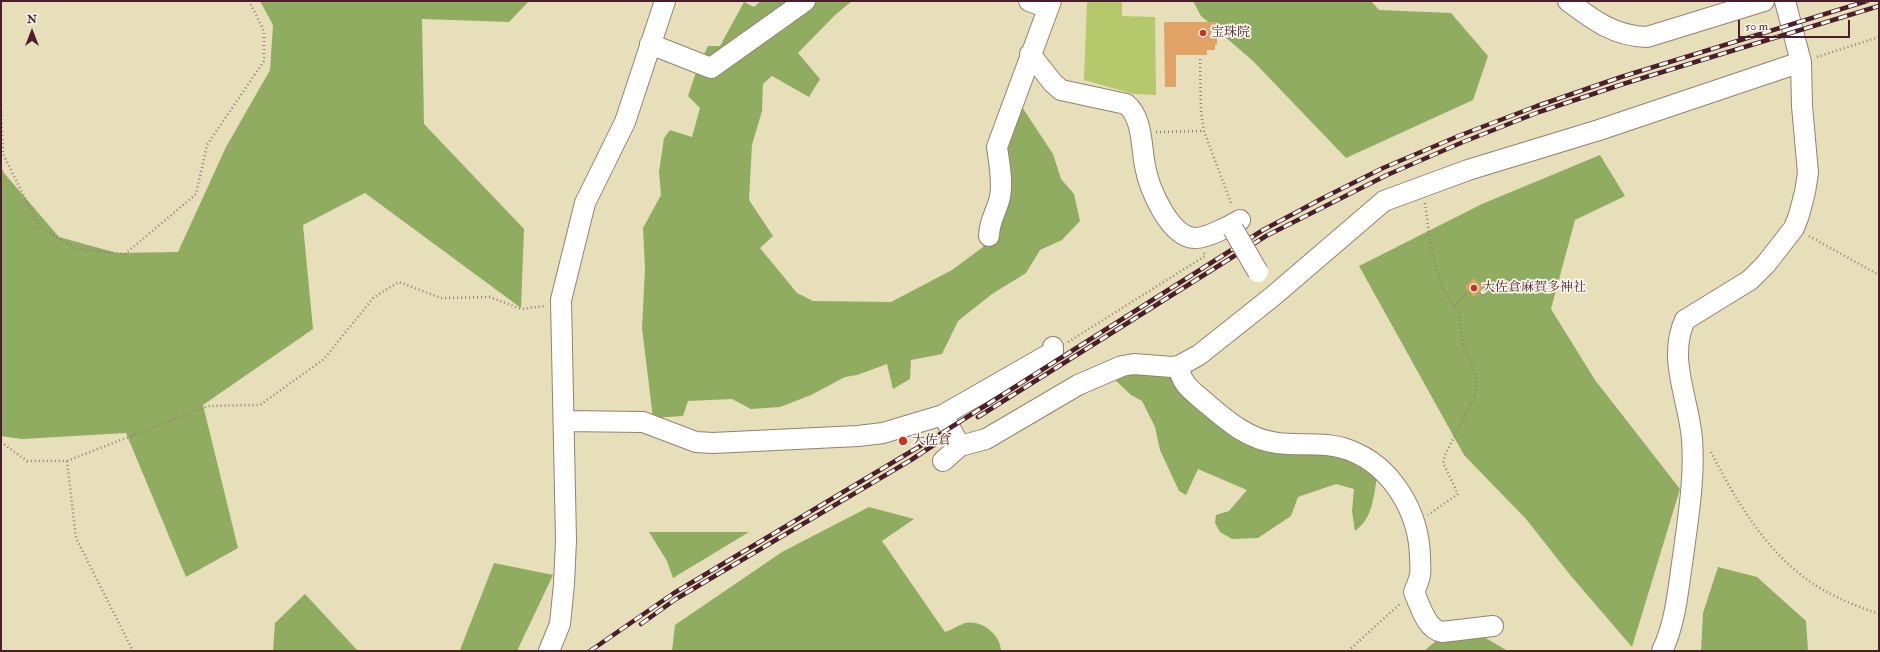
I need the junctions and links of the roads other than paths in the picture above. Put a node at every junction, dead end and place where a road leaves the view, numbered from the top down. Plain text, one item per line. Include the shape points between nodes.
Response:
1 (665, 1) edge
2 (805, 1) edge
3 (1030, 1) edge
4 (1568, 1) edge
5 (1764, 1) edge
6 (1785, 1) edge
7 (1050, 5) edge
8 (650, 44) junction
9 (1030, 54) junction
10 (1801, 62) junction
11 (989, 236) dead end
12 (1272, 297) junction
13 (1053, 350) road end
14 (1179, 366) junction
15 (943, 415) junction
16 (564, 421) junction
17 (960, 446) junction
18 (936, 457) road end
19 (1493, 626) dead end
20 (549, 651) edge
21 (1662, 651) edge

1 - 8 street
2 - 8 street via 715,67 711,68
3 - 7 street
4 - 5 street via 1609,29 1631,36 1647,37
6 - 10 street
7 - 9 street
8 - 16 street via 625,122 585,203 561,304
9 - 11 street via 997,147 1000,195 989,225
9 - 12 street, bridge via 1053,83 1062,90 1126,104 1134,111 1149,182 1157,201 1174,227 1193,238 1235,223
10 - 12 street via 1600,130 1468,170 1384,201
10 - 21 street via 1808,173 1794,228 1750,280 1684,320 1681,328 1678,358 1692,439 1690,504 1676,608
12 - 14 street via 1199,355
13 - 15 street
14 - 17 street via 1122,366 1078,385 986,439
14 - 19 street via 1186,386 1226,420 1253,436 1278,443 1340,447 1379,466 1398,490 1416,523 1420,546 1420,575 1414,592 1430,626 1437,631
15 - 16 street via 883,432 858,436 713,443 696,442 643,422
15 - 17 street
16 - 20 street via 564,584 560,624
17 - 18 street

